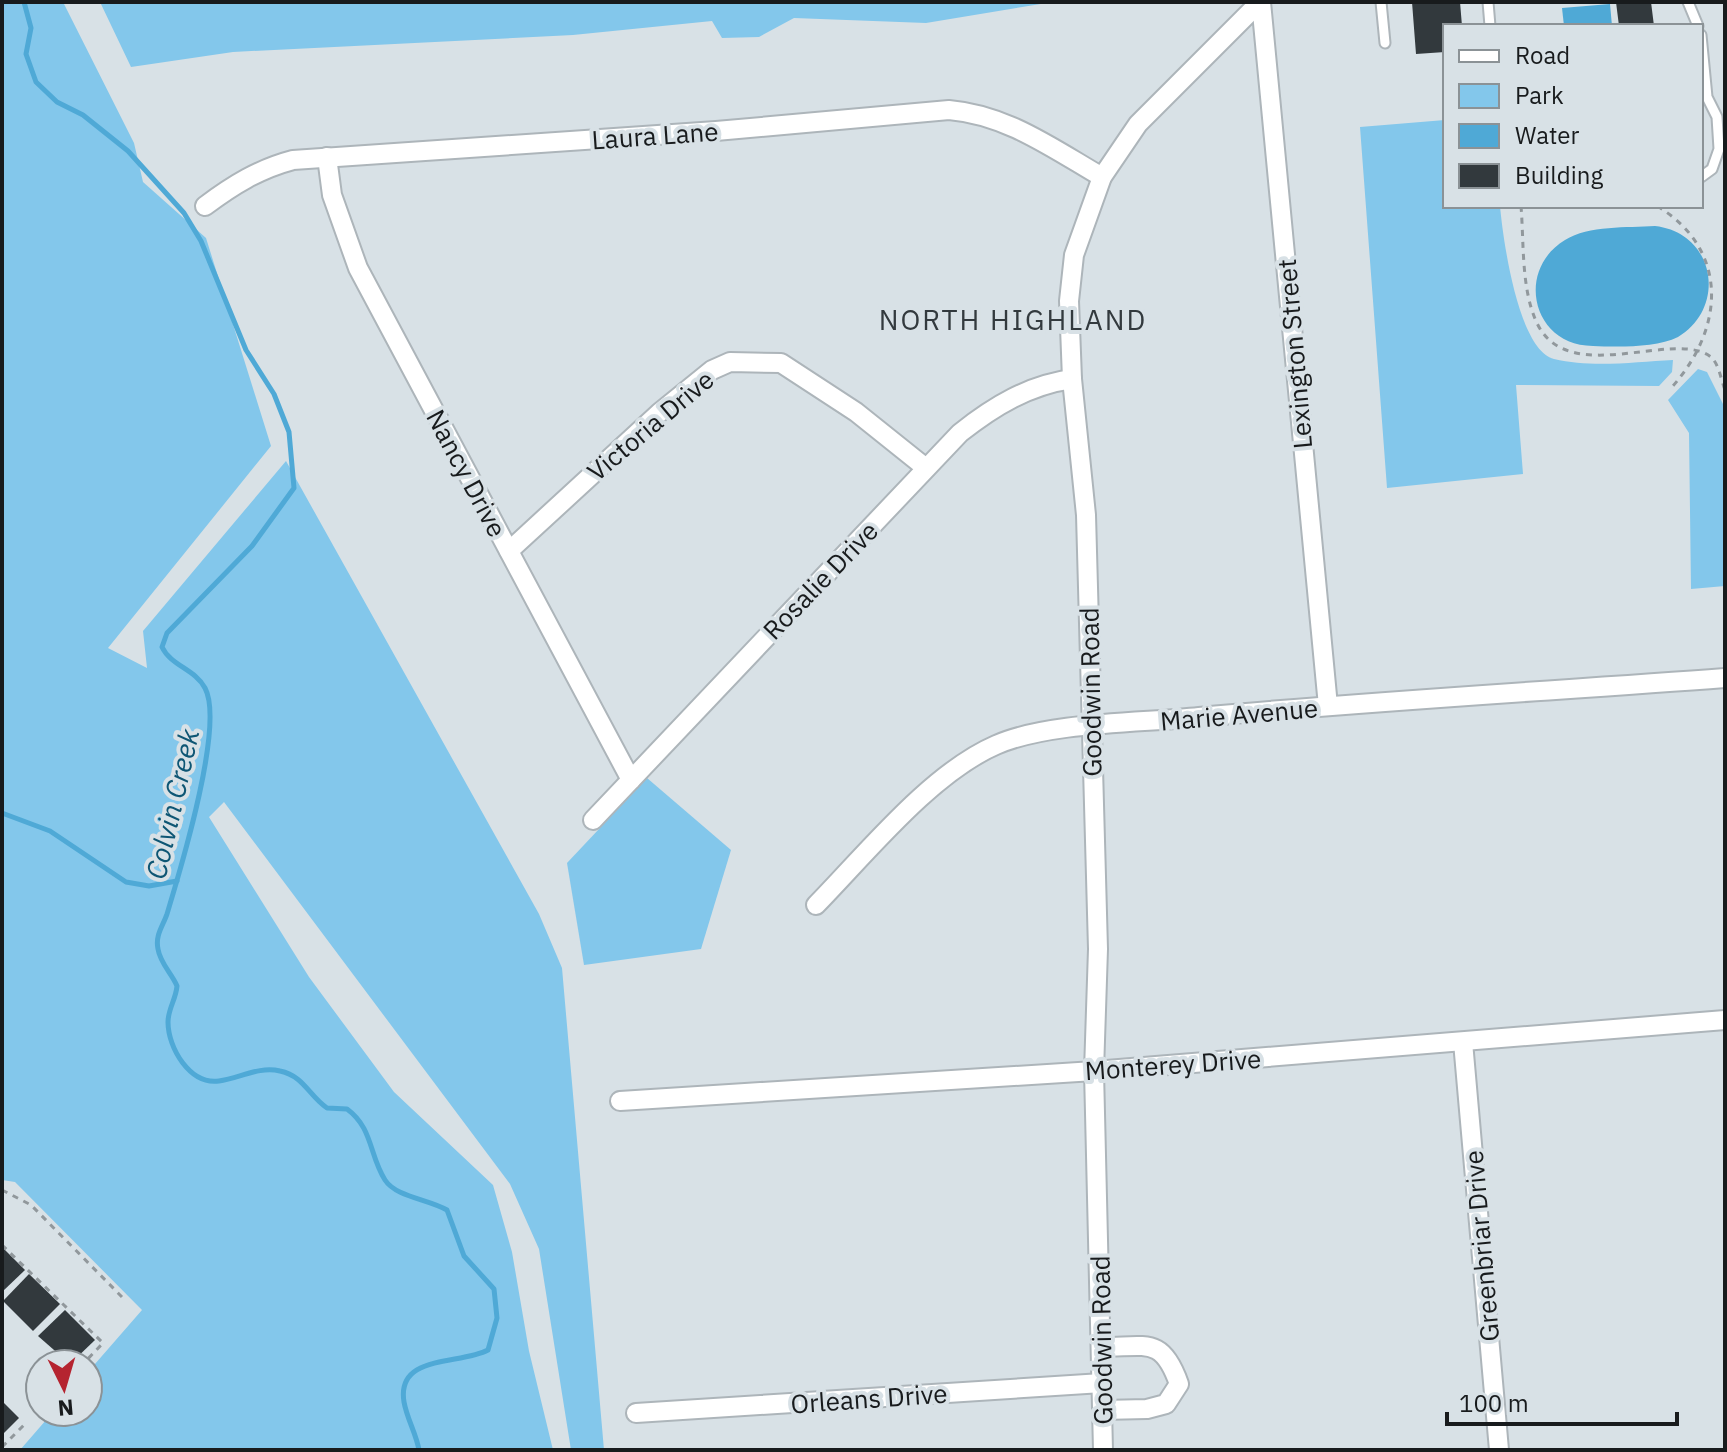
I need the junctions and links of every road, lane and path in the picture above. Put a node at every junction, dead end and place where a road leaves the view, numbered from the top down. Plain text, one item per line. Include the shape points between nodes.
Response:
1 (1260, 2) edge
2 (1381, 2) edge
3 (1488, 2) edge
4 (1688, 2) edge
5 (1490, 24) edge
6 (1697, 24) edge
7 (1385, 43) dead end
8 (1703, 56) edge
9 (1721, 130) edge
10 (327, 157) junction
11 (1703, 176) edge
12 (1102, 177) junction
13 (205, 206) dead end
14 (1521, 208) edge
15 (1661, 208) edge
16 (1704, 244) dead end
17 (1711, 334) dead end
18 (1701, 352) junction
19 (1072, 379) junction
20 (1672, 387) dead end
21 (1725, 390) edge
22 (926, 468) junction
23 (509, 551) junction
24 (1725, 678) edge
25 (1328, 706) junction
26 (1092, 727) junction
27 (631, 780) junction
28 (593, 820) dead end
29 (816, 905) dead end
30 (1725, 1020) edge
31 (1463, 1042) junction
32 (1094, 1071) junction
33 (620, 1101) dead end
34 (2, 1190) edge
35 (2, 1245) edge
36 (123, 1298) dead end
37 (1102, 1347) junction
38 (98, 1348) edge
39 (1102, 1383) junction
40 (1102, 1410) junction
41 (636, 1413) dead end
42 (24, 1425) edge
43 (2, 1447) edge
44 (1103, 1450) edge
45 (1499, 1450) edge

1 - 12 street, Goodwin Road via 1138,124
1 - 25 street, Lexington Street
2 - 7 lane
3 - 5 lane
4 - 6 lane
8 - 9 lane via 1707,97
9 - 11 lane via 1717,157
10 - 12 street, Laura Lane via 949,110 1009,124
10 - 13 street, Laura Lane via 271,166 234,183
10 - 23 street, Nancy Drive via 332,195 358,268
12 - 19 street, Goodwin Road via 1074,255 1069,301
14 - 18 path via 1531,307 1540,329 1556,345 1582,354
15 - 16 path
17 - 18 path
18 - 20 path
18 - 21 path via 1716,364
19 - 22 street, Rosalie Drive via 1049,382 986,412
19 - 26 street, Goodwin Road via 1086,515
22 - 23 street, Victoria Drive via 856,412 781,363 730,362 712,370 659,413
22 - 27 street, Rosalie Drive
23 - 27 street, Nancy Drive
24 - 25 street, Marie Avenue
25 - 26 street, Marie Avenue
26 - 29 street, Marie Avenue via 998,744 964,761
26 - 32 street, Goodwin Road via 1098,949
27 - 28 street, Rosalie Drive
30 - 31 street, Monterey Drive
31 - 32 street, Monterey Drive
31 - 45 street, Greenbriar Drive
32 - 33 street, Monterey Drive
32 - 37 street, Goodwin Road
34 - 36 path via 31,1205
35 - 38 path via 103,1343
37 - 39 street, Goodwin Road
37 - 40 street via 1153,1346 1170,1358 1179,1384 1166,1404
39 - 40 street, Goodwin Road
39 - 41 street, Orleans Drive
40 - 44 street, Goodwin Road
42 - 43 path

